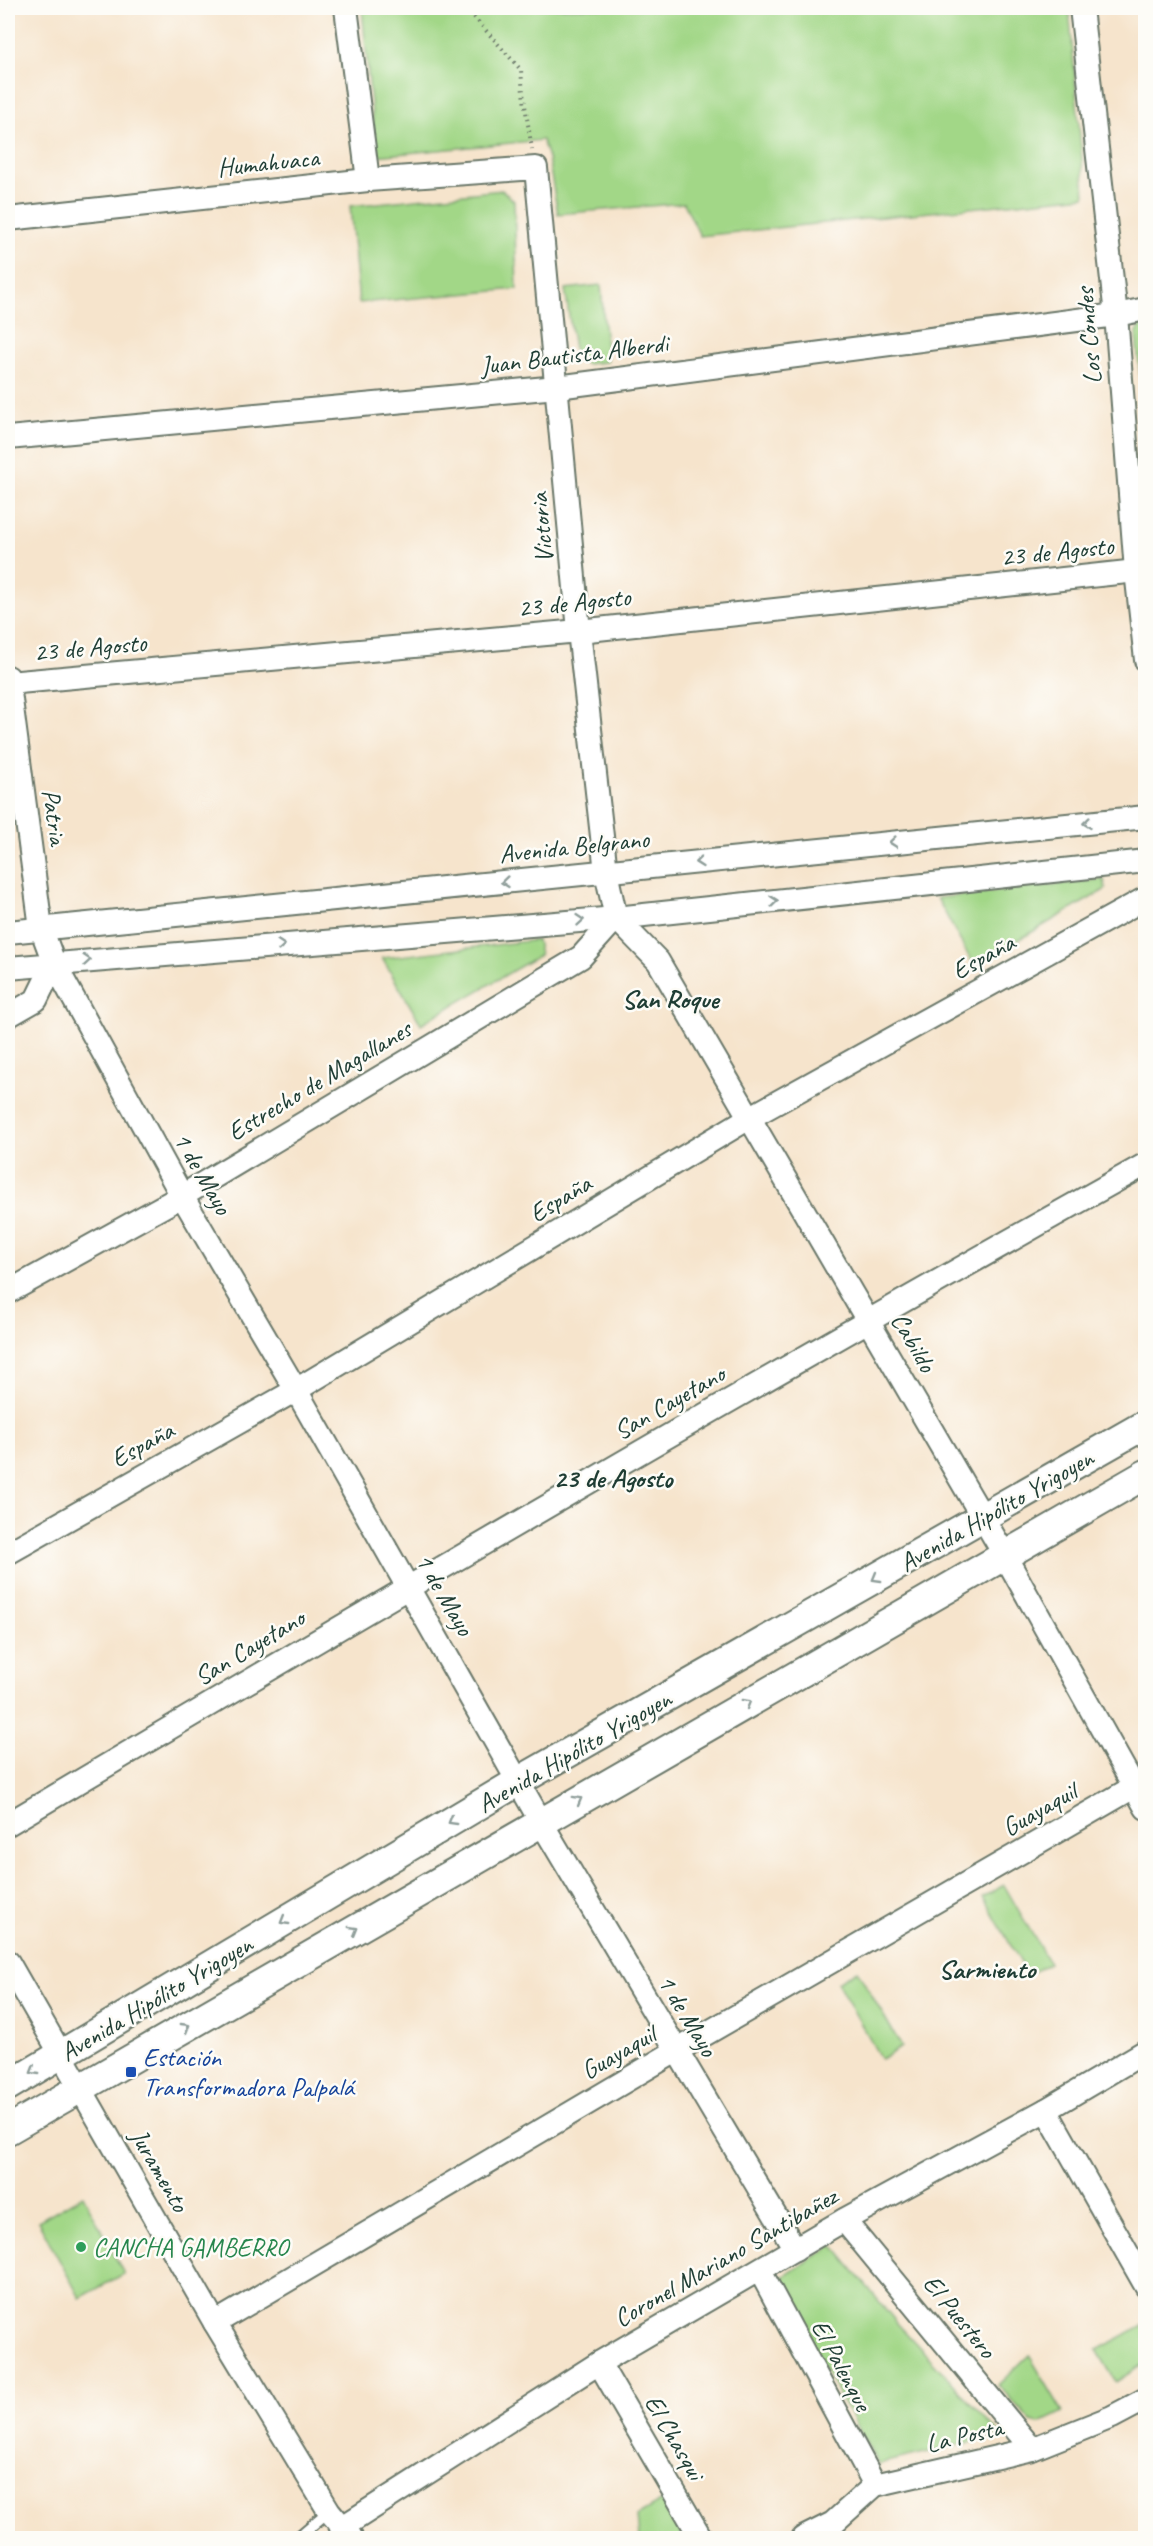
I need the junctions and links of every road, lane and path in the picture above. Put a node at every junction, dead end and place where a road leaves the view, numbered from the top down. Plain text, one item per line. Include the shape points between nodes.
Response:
1 (346, 8) edge
2 (466, 8) edge
3 (1081, 8) edge
4 (536, 168) junction
5 (368, 180) junction
6 (8, 219) edge
7 (1146, 309) edge
8 (1116, 315) junction
9 (557, 387) junction
10 (8, 438) edge
11 (1141, 571) edge
12 (579, 630) junction
13 (1146, 660) edge
14 (8, 677) edge
15 (8, 683) edge
16 (1146, 817) edge
17 (1146, 861) edge
18 (606, 872) junction
19 (1146, 898) edge
20 (616, 918) junction
21 (41, 928) junction
22 (8, 932) edge
23 (54, 963) junction
24 (8, 968) edge
25 (8, 1017) edge
26 (749, 1118) junction
27 (1146, 1164) edge
28 (182, 1196) junction
29 (8, 1292) edge
30 (868, 1319) junction
31 (296, 1390) junction
32 (1146, 1424) edge
33 (1146, 1474) edge
34 (983, 1518) junction
35 (8, 1552) edge
36 (1004, 1554) junction
37 (408, 1586) junction
38 (519, 1781) junction
39 (1139, 1784) edge
40 (1146, 1809) edge
41 (541, 1822) junction
42 (8, 1824) edge
43 (8, 1962) edge
44 (1146, 2050) edge
45 (676, 2051) junction
46 (60, 2055) junction
47 (8, 2086) edge
48 (80, 2088) junction
49 (1046, 2110) junction
50 (8, 2130) edge
51 (844, 2220) junction
52 (795, 2249) junction
53 (760, 2271) junction
54 (1146, 2286) edge
55 (214, 2323) junction
56 (599, 2363) junction
57 (1146, 2399) edge
58 (1032, 2449) junction
59 (875, 2486) junction
60 (341, 2526) edge
61 (297, 2538) edge
62 (701, 2538) edge
63 (803, 2538) edge

1 - 5 street
2 - 4 path via 521,70
3 - 8 street, Los Condes
4 - 5 street, Humahuaca
4 - 9 street, Victoria
5 - 6 street, Humahuaca
7 - 8 street, Juan Bautista Alberdi
8 - 9 street, Juan Bautista Alberdi
8 - 11 street, Los Condes
9 - 10 street, Juan Bautista Alberdi
9 - 12 street, Victoria
11 - 12 street, 23 de Agosto
11 - 13 street, Los Condes
12 - 15 street, 23 de Agosto
12 - 18 street, Victoria
14 - 15 street, Patria
15 - 21 street, Patria
16 -> 18 street, Avenida Belgrano
20 -> 17 street
18 - 20 street, Victoria
18 -> 21 street, Avenida Belgrano
19 - 26 street, España
23 -> 20 street
20 - 26 street, Cabildo via 658,961
20 - 28 street, Estrecho de Magallanes via 581,957
21 - 22 street, Avenida Belgrano
21 - 23 street, Patria
23 - 24 street
23 - 25 street via 36,1000
23 - 28 street, 1 de Mayo
26 - 30 street, Cabildo
26 - 31 street, España
27 - 30 street, San Cayetano
28 - 29 street, Estrecho de Magallanes
28 - 31 street, 1 de Mayo
30 - 34 street, Cabildo
30 - 37 street, San Cayetano
31 - 35 street, España
31 - 37 street, 1 de Mayo
32 - 34 street, Avenida Hipólito Yrigoyen
33 - 36 street, Avenida Hipólito Yrigoyen
34 - 36 street, Cabildo
34 -> 38 street, Avenida Hipólito Yrigoyen
36 - 39 street, Cabildo
41 -> 36 street, Avenida Hipólito Yrigoyen
37 - 38 street, 1 de Mayo
37 - 42 street, San Cayetano
38 - 41 street, 1 de Mayo
38 -> 46 street, Avenida Hipólito Yrigoyen
39 - 40 street, Cabildo
39 - 45 street, Guayaquil
41 - 45 street, 1 de Mayo
48 -> 41 street, Avenida Hipólito Yrigoyen
43 - 46 street, Juramento
44 - 49 street, Coronel Mariano Santibañez
45 - 52 street, 1 de Mayo
45 - 55 street, Guayaquil
46 -> 47 street, Avenida Hipólito Yrigoyen
46 - 48 street, Juramento
48 - 50 street, Avenida Hipólito Yrigoyen
48 - 55 street, Juramento
49 - 51 street, Coronel Mariano Santibañez
49 - 54 street
51 - 52 street, Coronel Mariano Santibañez
51 - 58 street, El Puestero
52 - 53 street, Coronel Mariano Santibañez
53 - 56 street, Coronel Mariano Santibañez
53 - 59 street, El Palenque
55 - 60 street, Juramento
56 - 60 street, Coronel Mariano Santibañez
56 - 62 street, El Chasqui
57 - 58 street, La Posta
58 - 59 street, La Posta
59 - 63 street, La Posta via 833,2523
60 - 61 lane

